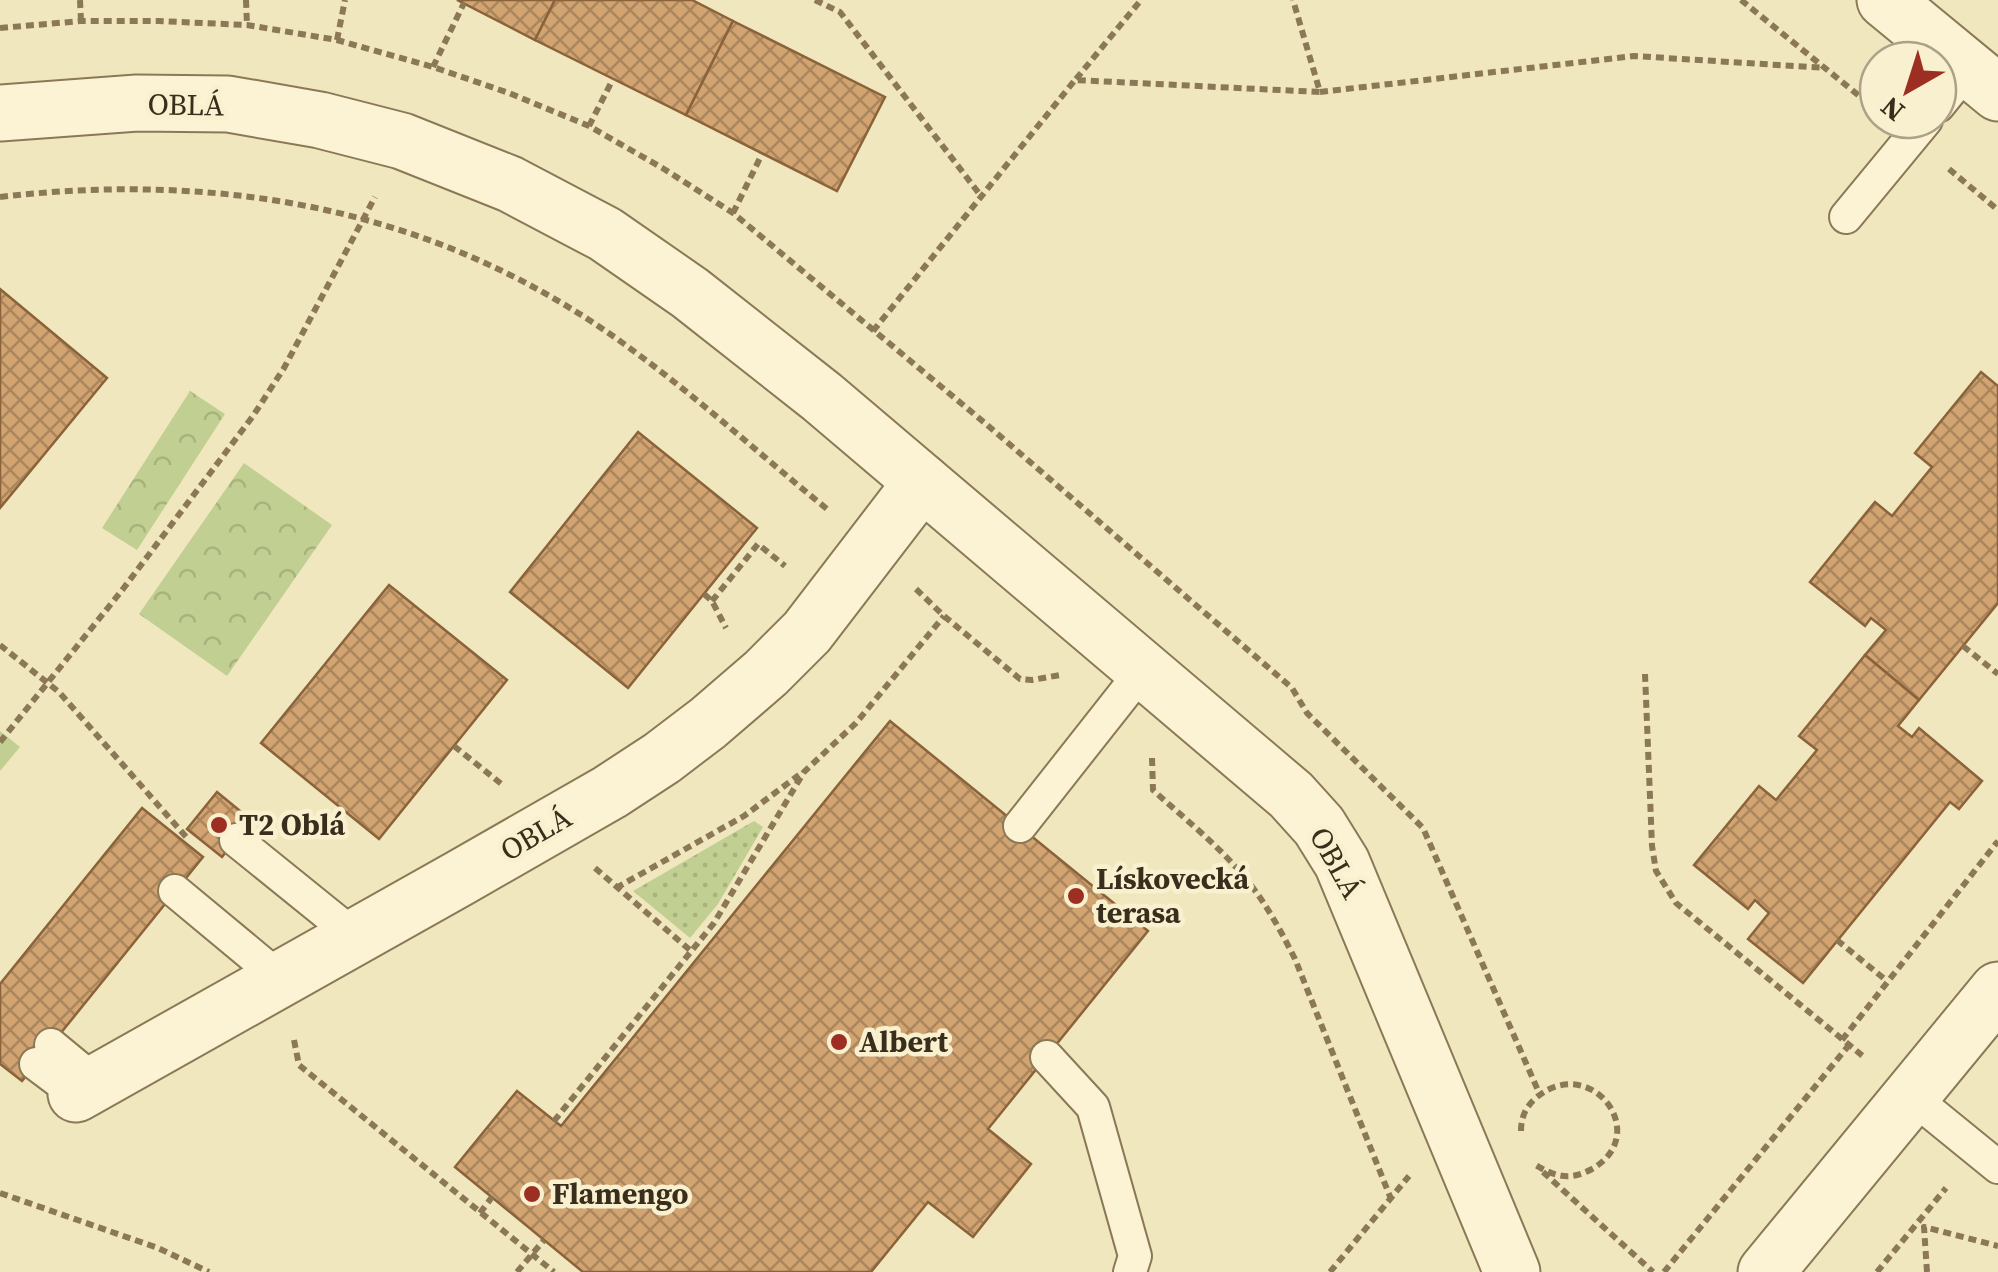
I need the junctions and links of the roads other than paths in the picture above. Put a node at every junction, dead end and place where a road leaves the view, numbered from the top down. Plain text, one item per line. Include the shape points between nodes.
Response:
1 (1885, 0) edge
2 (1968, 89) edge
3 (0, 113) edge
4 (1910, 140) edge
5 (1846, 217) dead end
6 (922, 482) junction
7 (1130, 688) junction
8 (1020, 826) dead end
9 (236, 840) dead end
10 (176, 892) dead end
11 (356, 937) junction
12 (282, 978) junction
13 (1998, 990) edge
14 (1047, 1058) dead end
15 (65, 1071) dead end
16 (1893, 1081) junction
17 (1988, 1158) edge
18 (1130, 1272) edge
19 (1512, 1272) edge
20 (1766, 1272) edge

1 - 2 street
3 - 6 street, OBLÁ via 228,104 402,141 510,184 605,234 705,304
4 - 5 lane
6 - 7 street, OBLÁ
6 - 11 street, OBLÁ via 808,632 708,723 610,792
7 - 8 lane
7 - 19 street, OBLÁ via 1291,795 1319,826 1342,863
9 - 11 lane
10 - 12 lane
11 - 12 street, OBLÁ
12 - 15 street, OBLÁ
13 - 16 street
14 - 18 lane via 1094,1107 1135,1256
16 - 17 lane
16 - 20 street

